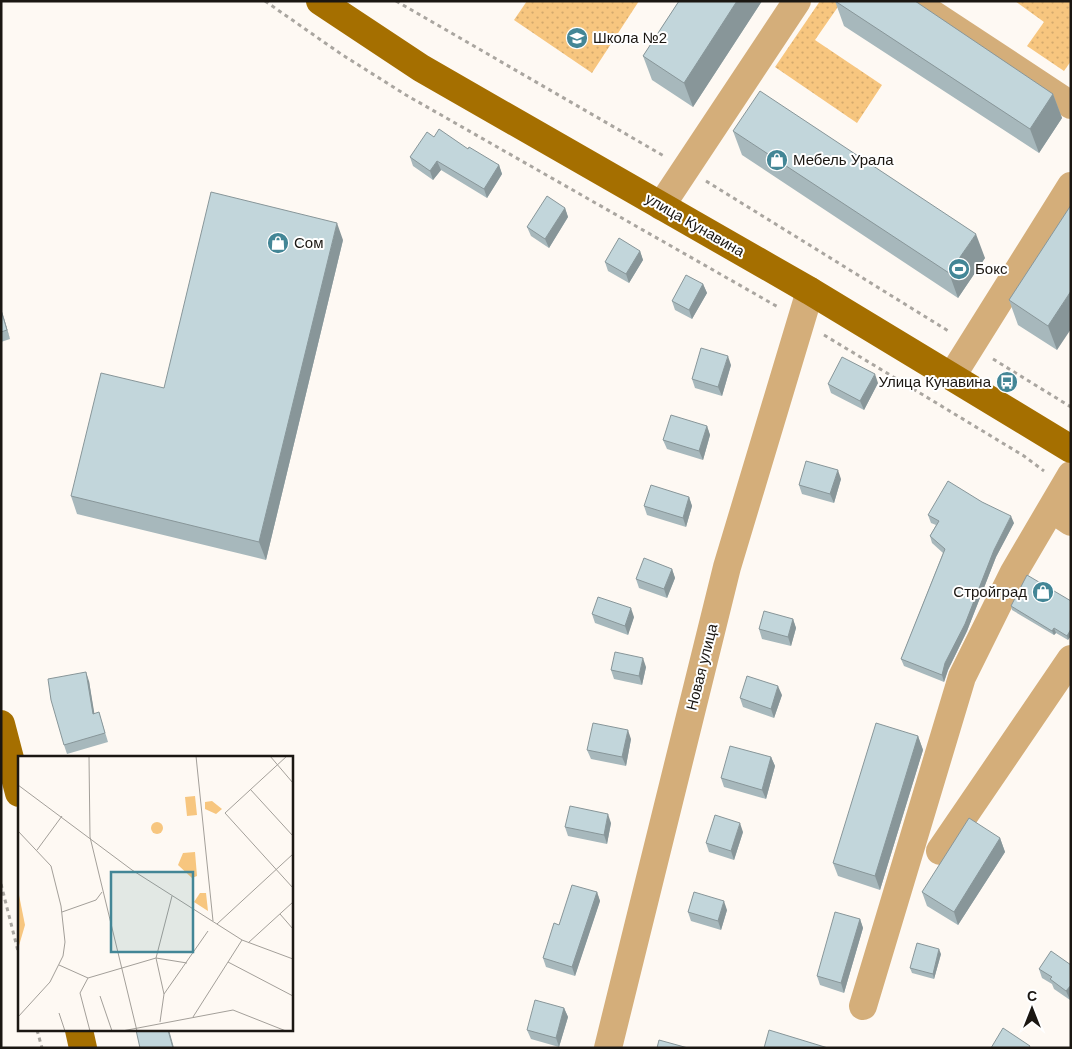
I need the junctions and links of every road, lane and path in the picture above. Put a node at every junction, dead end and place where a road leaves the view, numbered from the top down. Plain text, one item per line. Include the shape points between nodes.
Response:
1 (265, 1) edge
2 (320, 1) edge
3 (396, 1) edge
4 (796, 1) edge
5 (913, 1) edge
6 (1071, 105) edge
7 (685, 169) junction
8 (1071, 186) edge
9 (660, 206) junction
10 (810, 290) junction
11 (800, 320) junction
12 (972, 346) junction
13 (952, 376) junction
14 (1071, 407) edge
15 (1071, 449) edge
16 (1064, 498) edge
17 (1071, 659) edge
18 (1, 724) edge
19 (18, 789) edge
20 (940, 851) dead end
21 (1, 884) edge
22 (18, 951) edge
23 (863, 1006) dead end
24 (38, 1032) edge
25 (79, 1032) edge
26 (42, 1048) edge
27 (83, 1048) edge
28 (608, 1048) edge

1 - 11 path via 406,95
2 - 9 main road, улица Кунавина via 421,68
3 - 7 path
4 - 7 street
5 - 6 street
7 - 9 street
7 - 12 path
8 - 12 street
9 - 10 main road, улица Кунавина
10 - 11 street, Новая улица
10 - 13 main road, улица Кунавина
11 - 16 path via 1024,456
11 - 28 street, Новая улица via 727,567
12 - 13 street
12 - 14 path
13 - 15 main road, улица Кунавина
16 - 23 street via 1014,572 962,677
17 - 20 street
18 - 19 main road
21 - 22 path
24 - 26 path
25 - 27 main road

